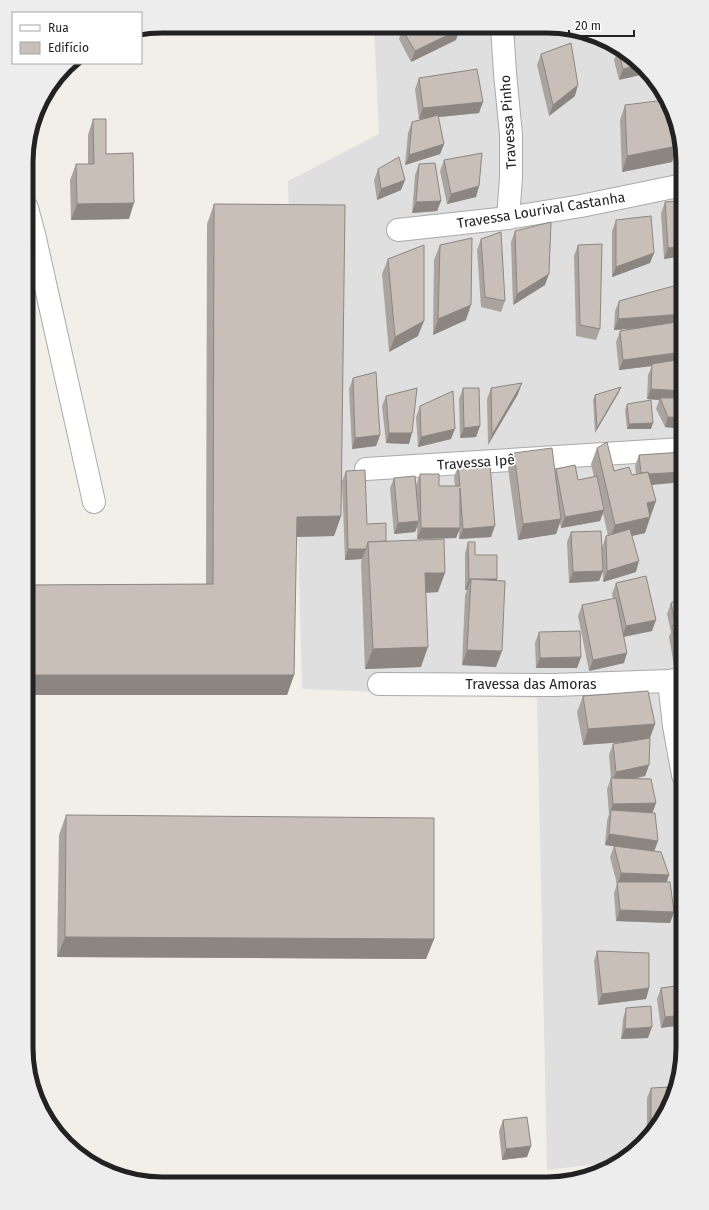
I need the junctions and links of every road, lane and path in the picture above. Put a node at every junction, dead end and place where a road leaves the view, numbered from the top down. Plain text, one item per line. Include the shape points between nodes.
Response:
1 (502, 33) edge
2 (676, 186) edge
3 (508, 218) junction
4 (33, 230) edge
5 (398, 230) dead end
6 (676, 449) edge
7 (366, 469) edge
8 (94, 502) dead end
9 (676, 680) edge
10 (379, 684) dead end
11 (676, 737) edge

1 - 3 street, Travessa Pinho via 511,135
2 - 3 street, Travessa Lourival Castanha
3 - 5 street, Travessa Lourival Castanha
4 - 8 street
6 - 7 street, Travessa Ipê
9 - 10 street, Travessa das Amoras via 554,685
9 - 11 street

